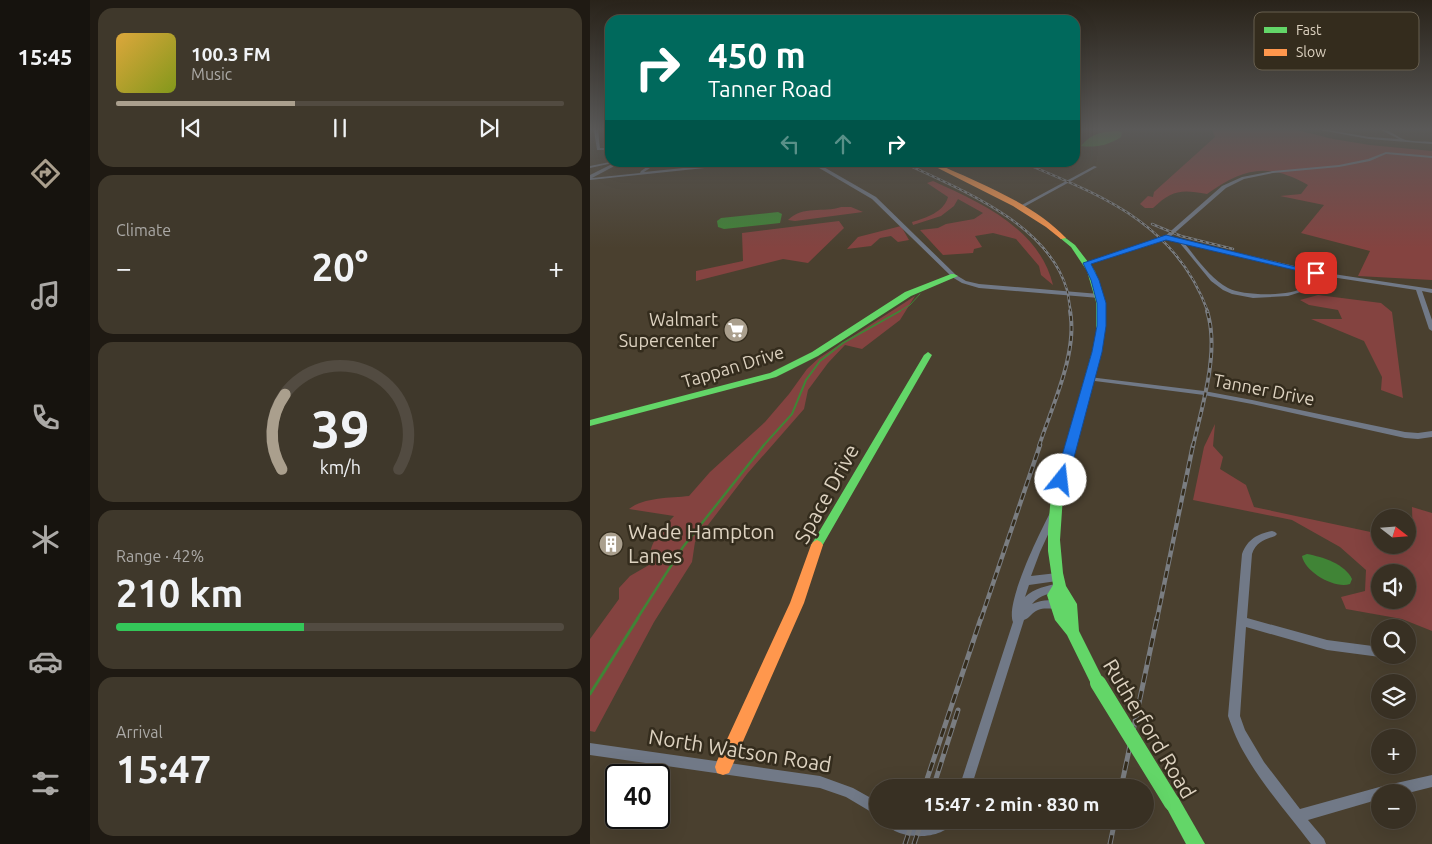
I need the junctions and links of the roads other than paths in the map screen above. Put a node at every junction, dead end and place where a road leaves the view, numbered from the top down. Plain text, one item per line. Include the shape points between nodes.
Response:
1 (606, 169) edge
2 (646, 169) edge
3 (681, 169) edge
4 (824, 169) edge
5 (943, 169) edge
6 (1091, 169) edge
7 (1302, 169) edge
8 (639, 174) junction
9 (590, 178) edge
10 (1020, 207) junction
11 (1166, 238) junction
12 (1180, 241) junction
13 (1087, 263) junction
14 (1316, 273) junction
15 (954, 276) junction
16 (1418, 289) junction
17 (1432, 291) edge
18 (1100, 296) junction
19 (1429, 309) edge
20 (1432, 329) edge
21 (928, 355) dead end
22 (1090, 379) junction
23 (590, 422) edge
24 (1432, 434) edge
25 (1055, 512) junction
26 (1272, 534) dead end
27 (1026, 582) junction
28 (1058, 582) junction
29 (1056, 605) junction
30 (1241, 622) junction
31 (1017, 626) junction
32 (1072, 631) junction
33 (1371, 651) edge
34 (590, 748) edge
35 (723, 767) junction
36 (968, 779) edge
37 (1432, 781) edge
38 (1416, 785) edge
39 (1371, 796) edge
40 (869, 803) edge
41 (1299, 816) junction
42 (911, 829) edge
43 (924, 829) edge
44 (1196, 844) edge
45 (1319, 844) edge

1 - 9 street
2 - 8 street
3 - 8 street
4 - 15 street via 874,198
5 - 10 street, Rutherford Road
6 - 10 street
7 - 11 street via 1243,178 1224,187
8 - 9 street
10 - 13 street, Rutherford Road via 1058,231
11 - 12 street
11 - 13 street
12 - 14 street
12 - 14 street via 1218,284 1238,294 1277,296 1297,292 1309,285
13 - 18 street, Rutherford Road
14 - 16 street
15 - 18 street via 979,286
15 - 23 street, Tappan Drive via 908,294 815,354 773,375
16 - 17 street
16 - 19 street
18 - 22 street, Rutherford Road via 1102,326
19 - 20 street
21 - 35 street, Space Drive via 819,540 797,603
22 - 24 street, Tanner Drive via 1204,393 1405,435
22 - 25 street, Rutherford Road
25 - 27 street
25 - 28 street, Rutherford Road
26 - 30 street via 1257,538 1250,544
27 - 28 street
27 - 31 street via 1018,604
28 - 29 street, Rutherford Road via 1054,595
28 - 31 street via 1035,593 1027,602
28 - 32 street, Rutherford Road via 1072,609
29 - 31 street via 1033,606
29 - 32 street, Rutherford Road
30 - 33 street via 1327,646
30 - 41 street via 1234,716 1240,736 1256,761
31 - 36 street
32 - 44 street, Rutherford Road, bridge via 1098,682
34 - 35 street, North Watson Road
35 - 40 street, North Watson Road via 829,784
37 - 38 street
39 - 41 street
41 - 45 street
42 - 43 street

